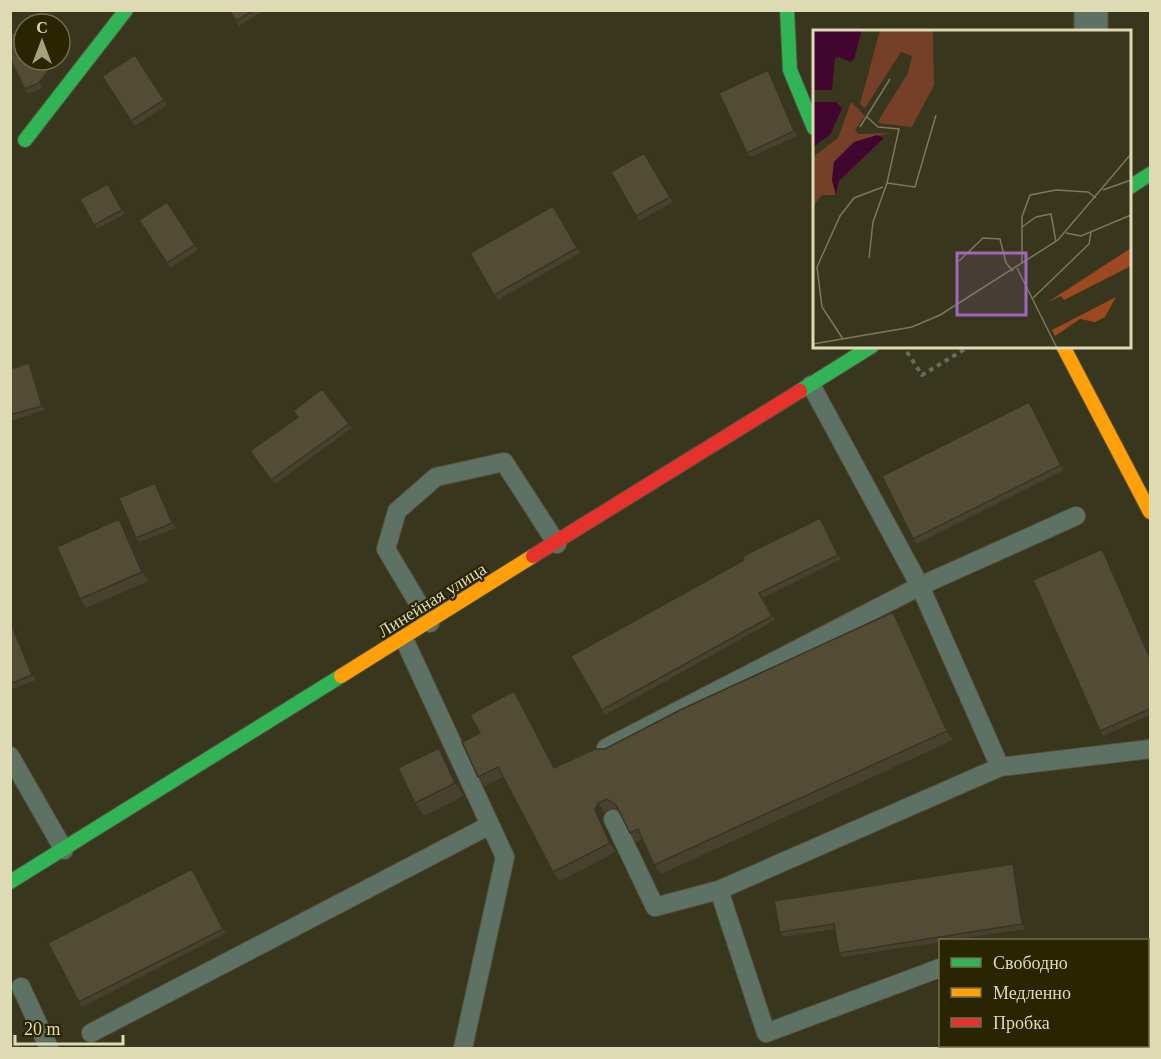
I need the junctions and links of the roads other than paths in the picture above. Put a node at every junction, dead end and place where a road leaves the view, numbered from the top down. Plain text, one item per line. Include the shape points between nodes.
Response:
1 (126, 10) edge
2 (787, 10) edge
3 (1091, 10) edge
4 (1091, 30) edge
5 (813, 126) edge
6 (25, 140) dead end
7 (1150, 174) edge
8 (1131, 186) edge
9 (870, 348) edge
10 (1064, 348) edge
11 (811, 385) junction
12 (1144, 486) edge
13 (1150, 512) edge
14 (1076, 516) dead end
15 (557, 544) junction
16 (920, 586) junction
17 (430, 623) junction
18 (404, 639) junction
19 (606, 748) edge
20 (1150, 750) edge
21 (10, 756) edge
22 (1000, 767) junction
23 (613, 819) edge
24 (490, 825) junction
25 (64, 850) junction
26 (10, 882) edge
27 (719, 890) junction
28 (939, 968) edge
29 (21, 987) dead end
30 (91, 1033) dead end
31 (49, 1048) edge
32 (463, 1048) edge

1 - 6 street
2 - 5 street via 790,70
3 - 4 street
7 - 8 street
9 - 11 street, Линейная улица
10 - 12 street
11 - 15 street, Линейная улица
11 - 16 lane
12 - 13 street
14 - 16 lane
15 - 17 street, Линейная улица
15 - 17 lane via 504,462 436,477 397,511 386,549
16 - 19 lane
16 - 22 lane
17 - 18 street, Линейная улица
18 - 24 lane
18 - 25 street, Линейная улица
20 - 22 lane
21 - 25 lane
22 - 27 lane
23 - 27 lane via 655,907
24 - 30 lane
24 - 32 lane via 505,857
25 - 26 street, Линейная улица
27 - 28 lane via 766,1033
29 - 31 lane

